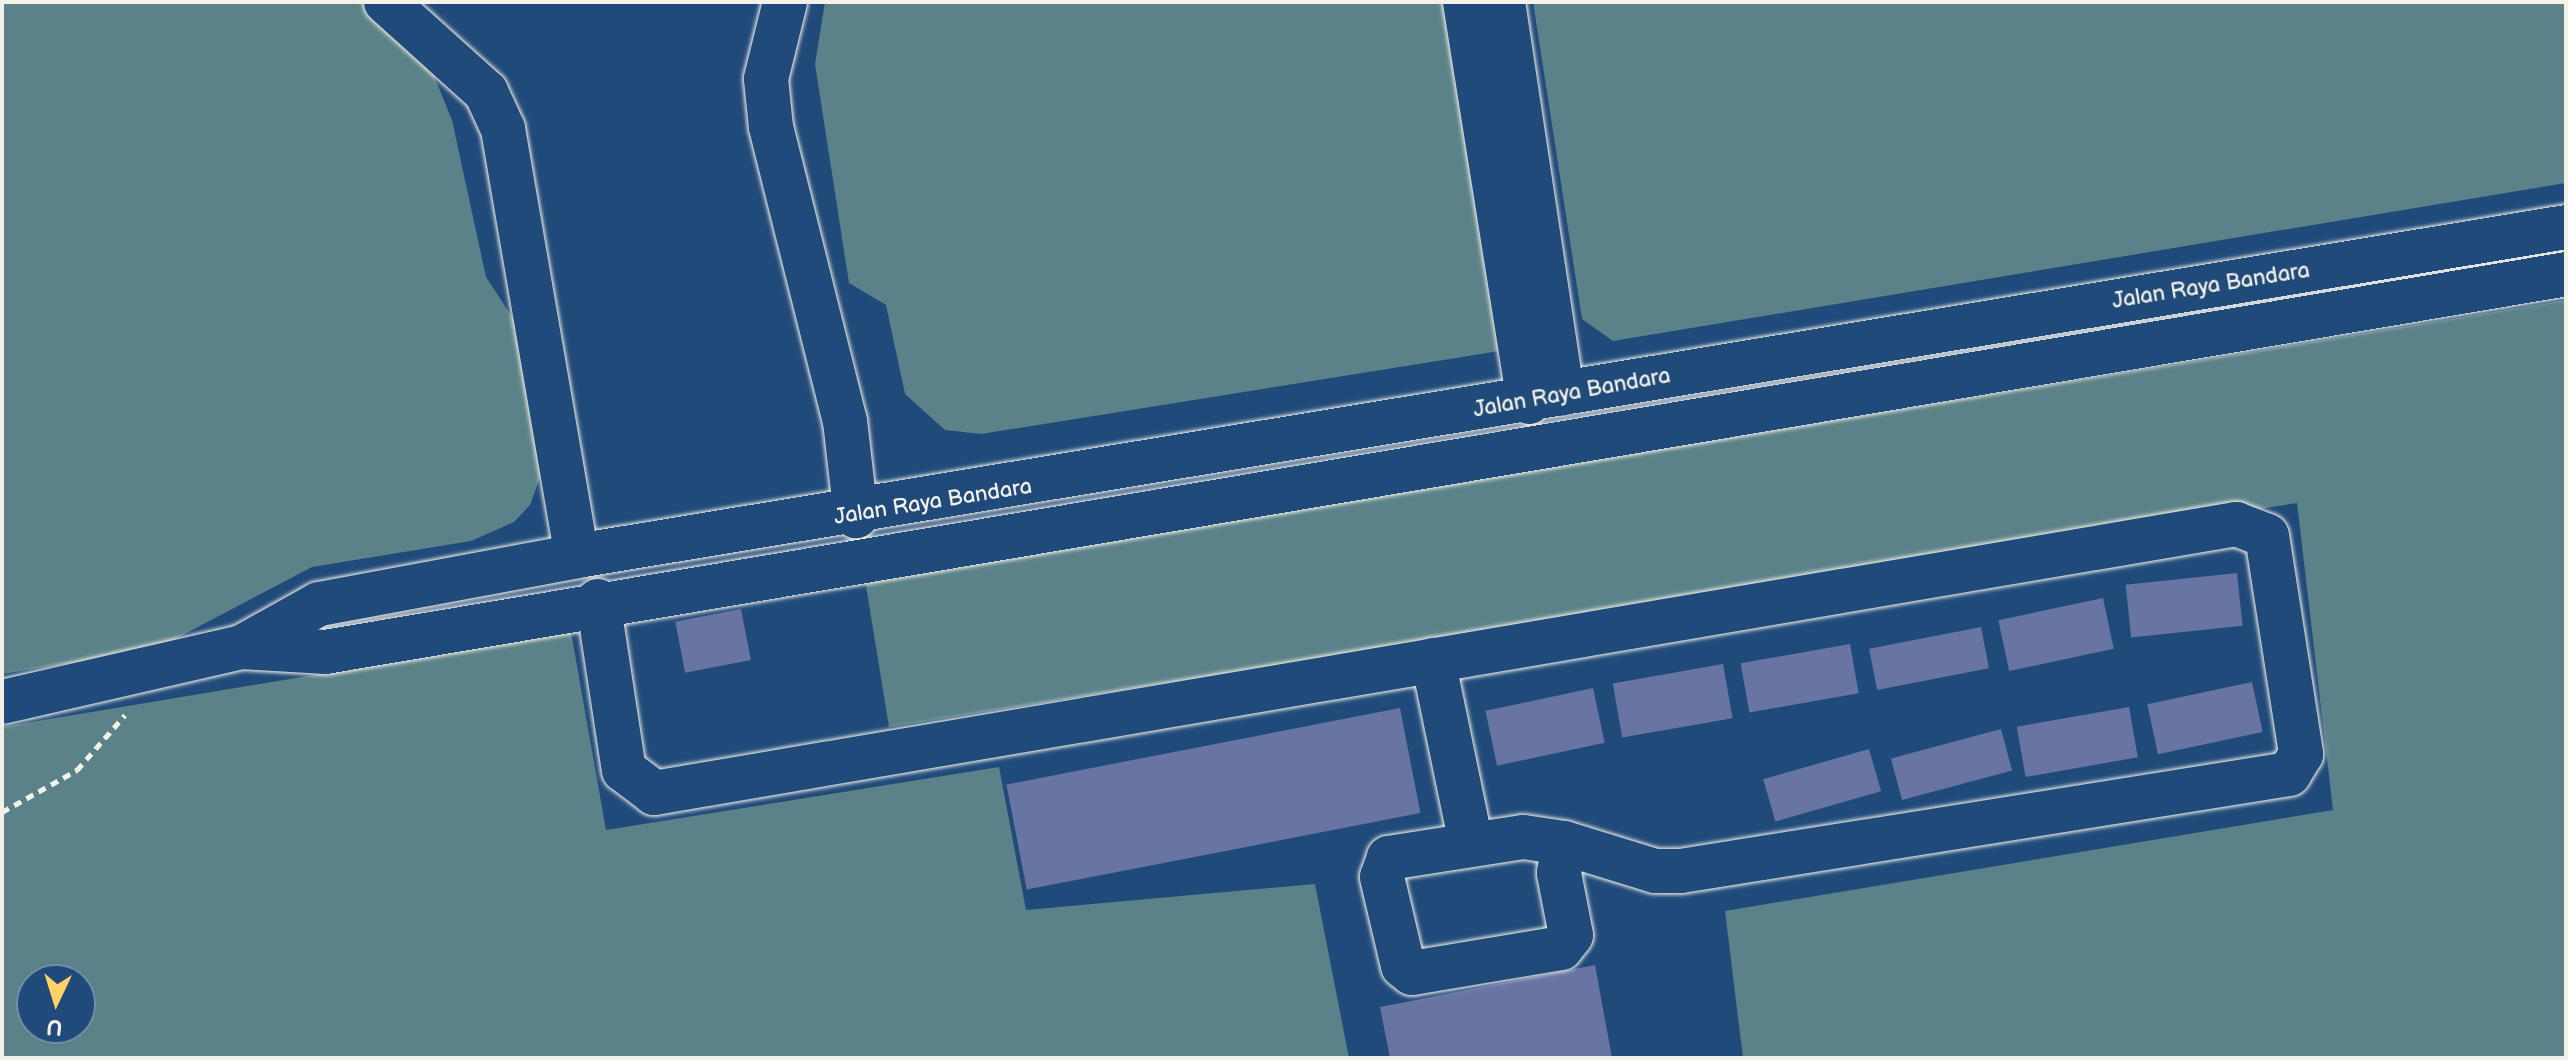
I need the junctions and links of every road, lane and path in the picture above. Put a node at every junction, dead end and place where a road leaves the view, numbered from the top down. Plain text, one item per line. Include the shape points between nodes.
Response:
1 (386, 2) edge
2 (785, 2) edge
3 (1465, 2) edge
4 (1503, 2) edge
5 (2566, 227) edge
6 (2566, 274) edge
7 (1545, 398) junction
8 (856, 516) junction
9 (577, 556) junction
10 (592, 602) junction
11 (242, 647) junction
12 (1433, 660) junction
13 (158, 671) junction
14 (2, 702) edge
15 (2, 812) edge
16 (1471, 843) junction
17 (1564, 843) junction

1 - 9 main road via 486,92 503,129
2 - 8 main road via 766,79 771,127 845,421
3 - 7 main road
4 - 7 main road
5 - 7 main road, Jalan Raya Bandara
6 - 10 main road, Jalan Raya Bandara
7 - 8 main road, Jalan Raya Bandara
8 - 9 main road, Jalan Raya Bandara
9 - 10 main road
9 - 11 main road, Jalan Raya Bandara via 319,604
10 - 11 main road, Jalan Raya Bandara via 325,652
10 - 12 main road via 624,770 654,793
11 - 13 main road
12 - 16 main road
12 - 17 main road via 2236,524 2267,536 2301,754 2289,774 1681,871 1614,862
13 - 14 main road
13 - 15 path via 77,770
16 - 17 main road via 1523,837
16 - 17 main road via 1389,858 1382,877 1403,966 1412,973 1561,948 1571,935 1559,873

